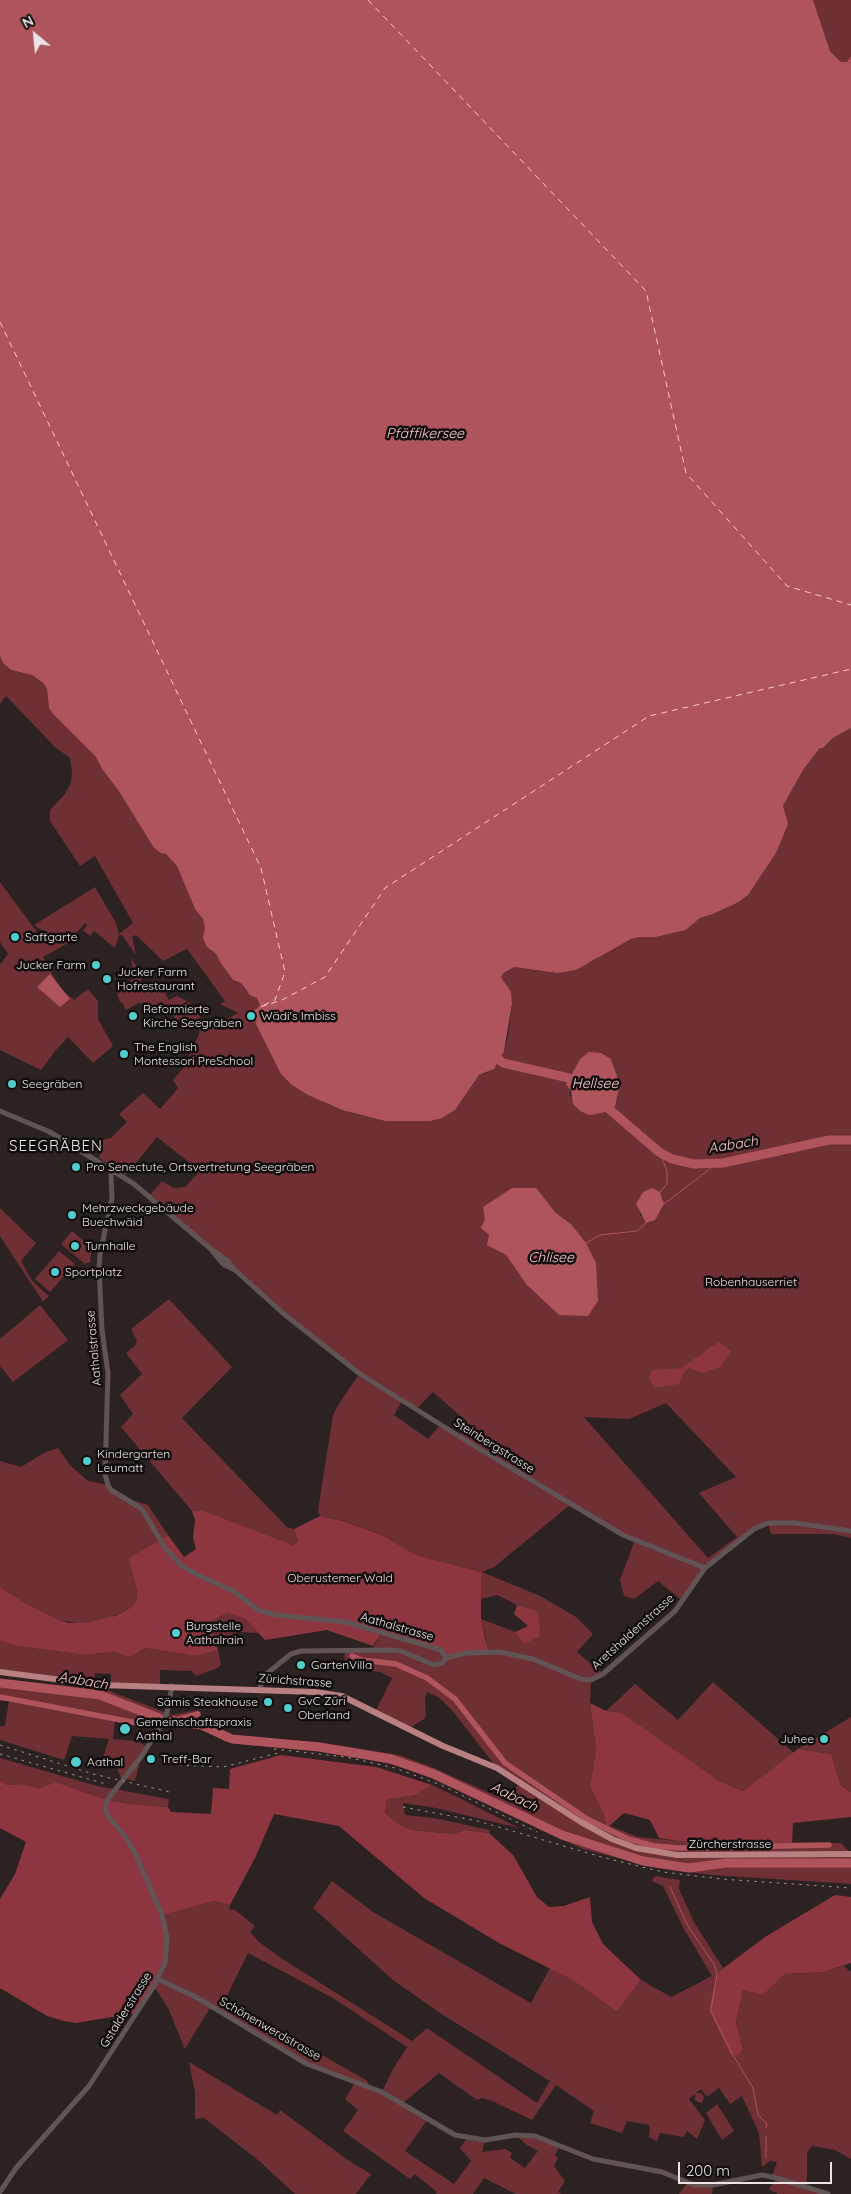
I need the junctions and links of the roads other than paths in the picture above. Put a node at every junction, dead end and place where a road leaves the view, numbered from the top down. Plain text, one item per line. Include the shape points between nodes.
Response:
1 (0, 1110) edge
2 (113, 1171) junction
3 (851, 1531) edge
4 (705, 1568) junction
5 (446, 1658) junction
6 (0, 1672) edge
7 (172, 1686) junction
8 (259, 1690) junction
9 (612, 1839) joint
10 (851, 1854) edge
11 (158, 1978) junction
12 (0, 2192) edge
13 (828, 2194) edge

1 - 2 street, Steinbergstrasse via 50,1132
2 - 4 street, Steinbergstrasse via 142,1190 360,1374 612,1529
2 - 5 street, Aathalstrasse via 112,1198 99,1268 108,1373 105,1474 108,1486 146,1513 163,1544 182,1566 236,1592 258,1610 276,1615 346,1622 441,1650
3 - 4 street via 780,1522 760,1526
4 - 5 street, Aretshaldenstrasse via 675,1611 592,1680 533,1659 500,1652 476,1651
5 - 8 street, Aretshaldenstrasse via 434,1665 400,1651 297,1652 287,1656 265,1675
6 - 7 main road, Zürichstrasse via 98,1684
7 - 8 main road, Zürichstrasse
7 - 11 street, Gstalderstrasse via 164,1720 107,1800 107,1812 135,1853 166,1928 167,1955
8 - 9 main road, Zürichstrasse via 320,1693 349,1699 432,1741 501,1770
9 - 10 main road, Zürcherstrasse via 668,1855
11 - 12 street, Gstalderstrasse via 89,2086 20,2162
11 - 13 street, Schönenwerdstrasse via 196,1997 307,2064 382,2092 455,2135 484,2140 535,2136 593,2159 662,2172 694,2185 713,2185 762,2175

